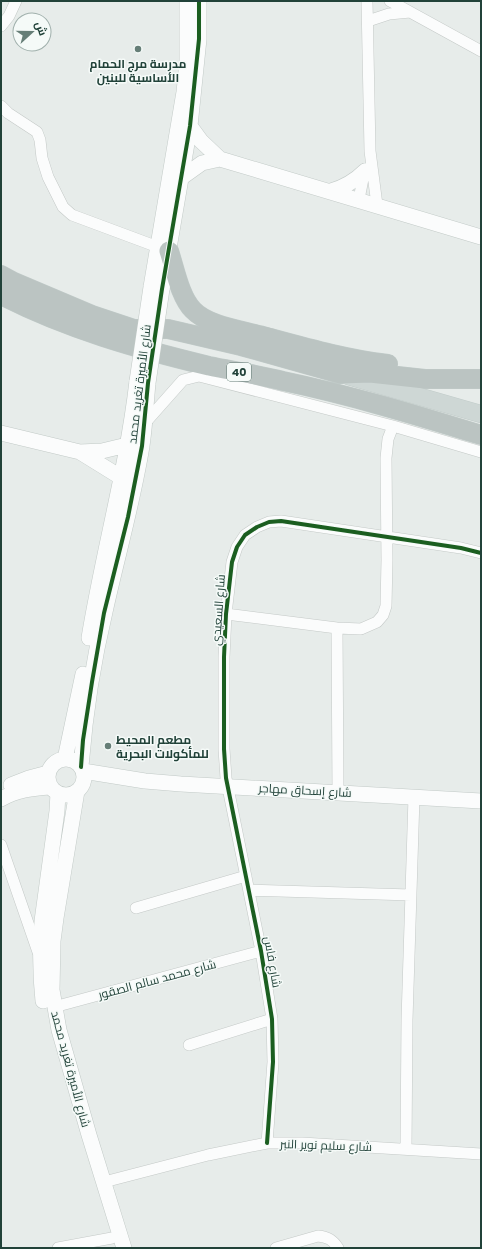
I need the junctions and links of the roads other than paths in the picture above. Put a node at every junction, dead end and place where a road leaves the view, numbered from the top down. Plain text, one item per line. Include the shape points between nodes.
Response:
1 (16, 1) edge
2 (187, 1) edge
3 (199, 1) edge
4 (367, 1) edge
5 (390, 1) edge
6 (410, 12) junction
7 (368, 21) junction
8 (1, 26) edge
9 (481, 51) edge
10 (1, 106) edge
11 (190, 126) junction
12 (370, 151) junction
13 (220, 159) junction
14 (365, 171) junction
15 (181, 178) junction
16 (331, 191) junction
17 (359, 199) junction
18 (377, 205) junction
19 (481, 237) edge
20 (164, 249) junction
21 (1, 275) edge
22 (1, 295) edge
23 (481, 366) edge
24 (341, 374) junction
25 (481, 379) edge
26 (143, 382) junction
27 (481, 414) edge
28 (144, 424) junction
29 (393, 426) junction
30 (1, 433) edge
31 (481, 435) edge
32 (127, 445) junction
33 (80, 452) junction
34 (481, 452) edge
35 (122, 478) junction
36 (388, 538) junction
37 (481, 553) edge
38 (226, 614) junction
39 (337, 628) junction
40 (65, 759) junction
41 (81, 779) junction
42 (52, 784) junction
43 (228, 787) junction
44 (1, 789) edge
45 (338, 792) junction
46 (414, 797) junction
47 (1, 799) edge
48 (481, 801) edge
49 (1, 845) edge
50 (246, 876) junction
51 (249, 890) junction
52 (411, 894) junction
53 (136, 908) dead end
54 (261, 950) junction
55 (40, 957) junction
56 (54, 1007) junction
57 (272, 1019) junction
58 (189, 1044) dead end
59 (267, 1143) junction
60 (406, 1148) junction
61 (481, 1154) edge
62 (104, 1182) junction
63 (114, 1243) edge
64 (58, 1248) edge
65 (124, 1248) edge
66 (276, 1248) edge
67 (338, 1248) edge

1 - 8 street
2 - 20 street, شارع الأميرة تغريد محمد via 187,62
3 - 11 street, شارع الأميرة تغريد محمد via 199,39
4 - 7 street
5 - 6 street
6 - 7 street via 389,14
6 - 9 street
7 - 12 street
10 - 20 street via 37,132 44,166 63,207 72,215
11 - 13 street via 200,141
11 - 15 street, شارع الأميرة تغريد محمد
12 - 14 street
12 - 18 street
13 - 15 street via 202,163
13 - 16 street
14 - 16 street via 353,182
14 - 17 street
15 - 20 street, شارع الأميرة تغريد محمد
16 - 17 street
17 - 18 street
18 - 19 street
20 - 23 highway via 187,304 210,321 318,351 377,363 417,368
20 - 26 street, شارع الأميرة تغريد محمد, bridge
21 - 24 highway, 40 via 92,315 134,329 168,329
22 - 31 highway, 40 via 68,325 121,342 210,366 330,392
24 - 25 highway, 40 via 370,373 425,379
24 - 27 main road
26 - 28 street, شارع الأميرة تغريد محمد
26 - 32 street, شارع الأميرة تغريد محمد via 133,413
28 - 29 street via 183,380 199,376
28 - 41 street, شارع الأميرة تغريد محمد via 134,488 96,654 83,740
29 - 34 street
29 - 36 street via 388,439 386,458
30 - 33 street
32 - 33 street via 102,451
32 - 35 street, شارع الأميرة تغريد محمد
33 - 35 street
35 - 40 street, شارع الأميرة تغريد محمد
36 - 37 street, شارع السعيدي
36 - 38 street, شارع السعيدي via 281,521 257,527 245,536 237,547 232,562
36 - 39 street via 386,606 383,616 377,622 361,629
38 - 39 street
38 - 43 street, شارع السعيدي via 224,749
39 - 45 street
40 - 41 street via 74,761
40 - 42 street via 54,763
41 - 42 street via 68,795
41 - 43 street, شارع إسحاق مهاجر via 98,772 129,778
41 - 56 street, شارع الأميرة تغريد محمد via 53,941
42 - 44 street via 29,778
42 - 47 street
42 - 55 street, شارع الأميرة تغريد محمد via 58,812 42,921
43 - 45 street, شارع إسحاق مهاجر
43 - 50 street, شارع فاس
45 - 46 street, شارع إسحاق مهاجر
46 - 48 street, شارع إسحاق مهاجر
46 - 52 street
49 - 55 street
50 - 51 street, شارع فاس
50 - 53 street
51 - 52 street
51 - 54 street, شارع فاس
52 - 60 street
54 - 56 street, شارع محمد سالم الصقور
54 - 57 street, شارع فاس
55 - 63 street, شارع الأميرة تغريد محمد via 48,1031
56 - 62 street, شارع الأميرة تغريد محمد via 58,1030 88,1135
57 - 58 street
57 - 59 street, شارع فاس via 273,1062
59 - 60 street, شارع سليم نوير النبر
59 - 62 street, شارع سليم نوير النبر via 208,1154
60 - 61 street, شارع سليم نوير النبر
62 - 65 street, شارع الأميرة تغريد محمد
63 - 64 street
66 - 67 street via 326,1236

